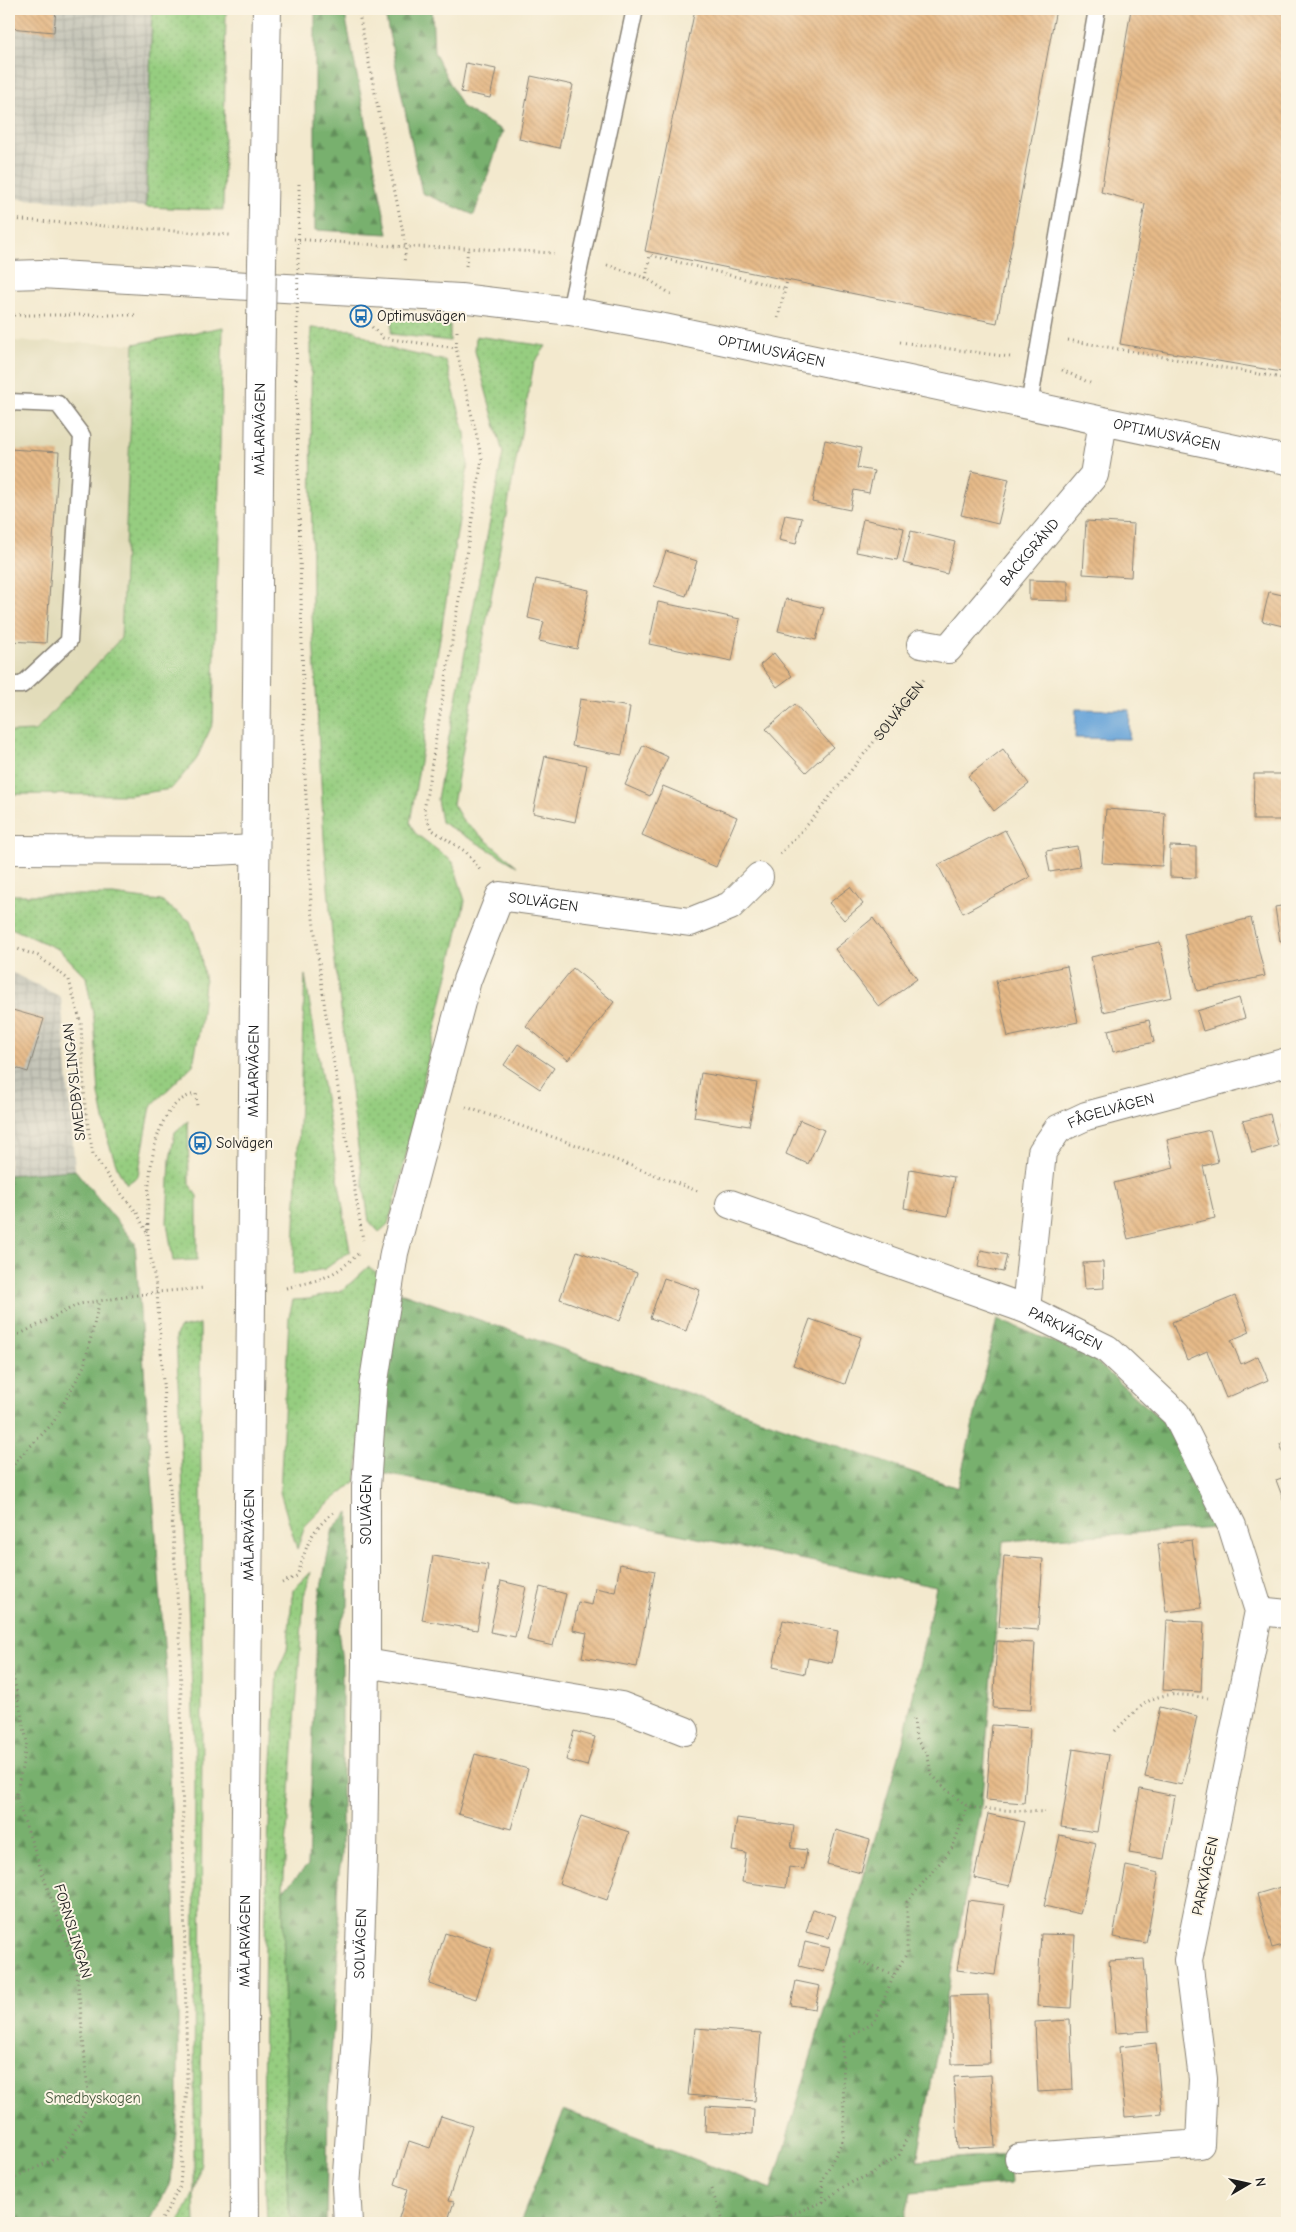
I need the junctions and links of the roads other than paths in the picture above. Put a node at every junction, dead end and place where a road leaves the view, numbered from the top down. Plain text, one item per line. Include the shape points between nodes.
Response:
1 (267, 9) edge
2 (635, 9) edge
3 (1097, 9) edge
4 (9, 275) edge
5 (570, 311) junction
6 (9, 402) edge
7 (1029, 405) junction
8 (1103, 422) junction
9 (1287, 460) edge
10 (921, 644) dead end
11 (9, 685) edge
12 (255, 849) junction
13 (9, 850) edge
14 (759, 877) road end
15 (1287, 1062) edge
16 (730, 1204) road end
17 (1026, 1309) junction
18 (1259, 1611) junction
19 (1287, 1614) edge
20 (366, 1663) junction
21 (686, 1731) dead end
22 (1019, 2158) dead end
23 (245, 2223) edge
24 (348, 2223) edge

1 - 12 street, MÄLARVÄGEN, bridge
2 - 5 lane
3 - 7 lane
4 - 5 street, OPTIMUSVÄGEN via 51,274 460,298
5 - 7 street, OPTIMUSVÄGEN
6 - 11 lane via 58,404 82,436 69,641 22,685
7 - 8 street, OPTIMUSVÄGEN
8 - 9 street, OPTIMUSVÄGEN
8 - 10 street, BACKGRÄND via 1094,475 948,649
12 - 13 street via 214,852
12 - 23 street, MÄLARVÄGEN via 244,2015
14 - 20 street, SOLVÄGEN via 730,906 690,922 500,896 467,980 394,1253 373,1387 366,1488
15 - 17 street, FÅGELVÄGEN via 1086,1116 1058,1129 1042,1152
16 - 17 street, PARKVÄGEN
17 - 18 street, PARKVÄGEN via 1107,1349 1176,1414 1232,1526
18 - 19 street
18 - 22 street, PARKVÄGEN via 1188,1960 1203,2079 1200,2144
20 - 21 street via 621,1706
20 - 24 street, SOLVÄGEN via 363,1856 357,2036 346,2187

